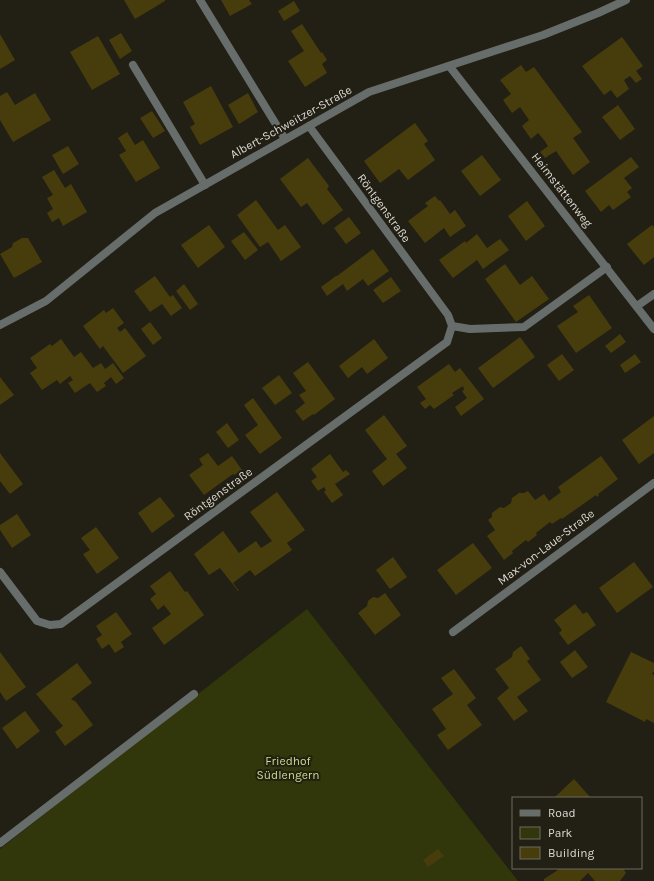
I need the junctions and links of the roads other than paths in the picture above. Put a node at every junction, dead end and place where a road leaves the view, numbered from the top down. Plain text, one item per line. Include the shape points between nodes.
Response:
1 (200, 0) edge
2 (626, 0) edge
3 (133, 65) dead end
4 (450, 67) junction
5 (309, 126) junction
6 (285, 139) junction
7 (205, 185) junction
8 (607, 267) junction
9 (654, 294) edge
10 (636, 306) junction
11 (0, 325) edge
12 (452, 326) junction
13 (654, 329) edge
14 (654, 483) edge
15 (0, 572) edge
16 (453, 632) dead end
17 (194, 694) dead end
18 (0, 843) edge

1 - 6 street
2 - 4 street, Albert-Schweitzer-Straße via 543,35
3 - 7 street
4 - 5 street, Albert-Schweitzer-Straße via 369,92
4 - 8 street, Heimstättenweg
5 - 6 street, Albert-Schweitzer-Straße
5 - 12 street, Röntgenstraße via 448,315
6 - 7 street, Albert-Schweitzer-Straße
7 - 11 street, Albert-Schweitzer-Straße via 155,213 46,301
8 - 10 street, Heimstättenweg
8 - 12 street via 524,327 470,330
9 - 10 street
10 - 13 street, Heimstättenweg
12 - 15 street, Röntgenstraße via 447,342 61,624 50,625 37,621
14 - 16 street, Max-von-Laue-Straße
17 - 18 street

